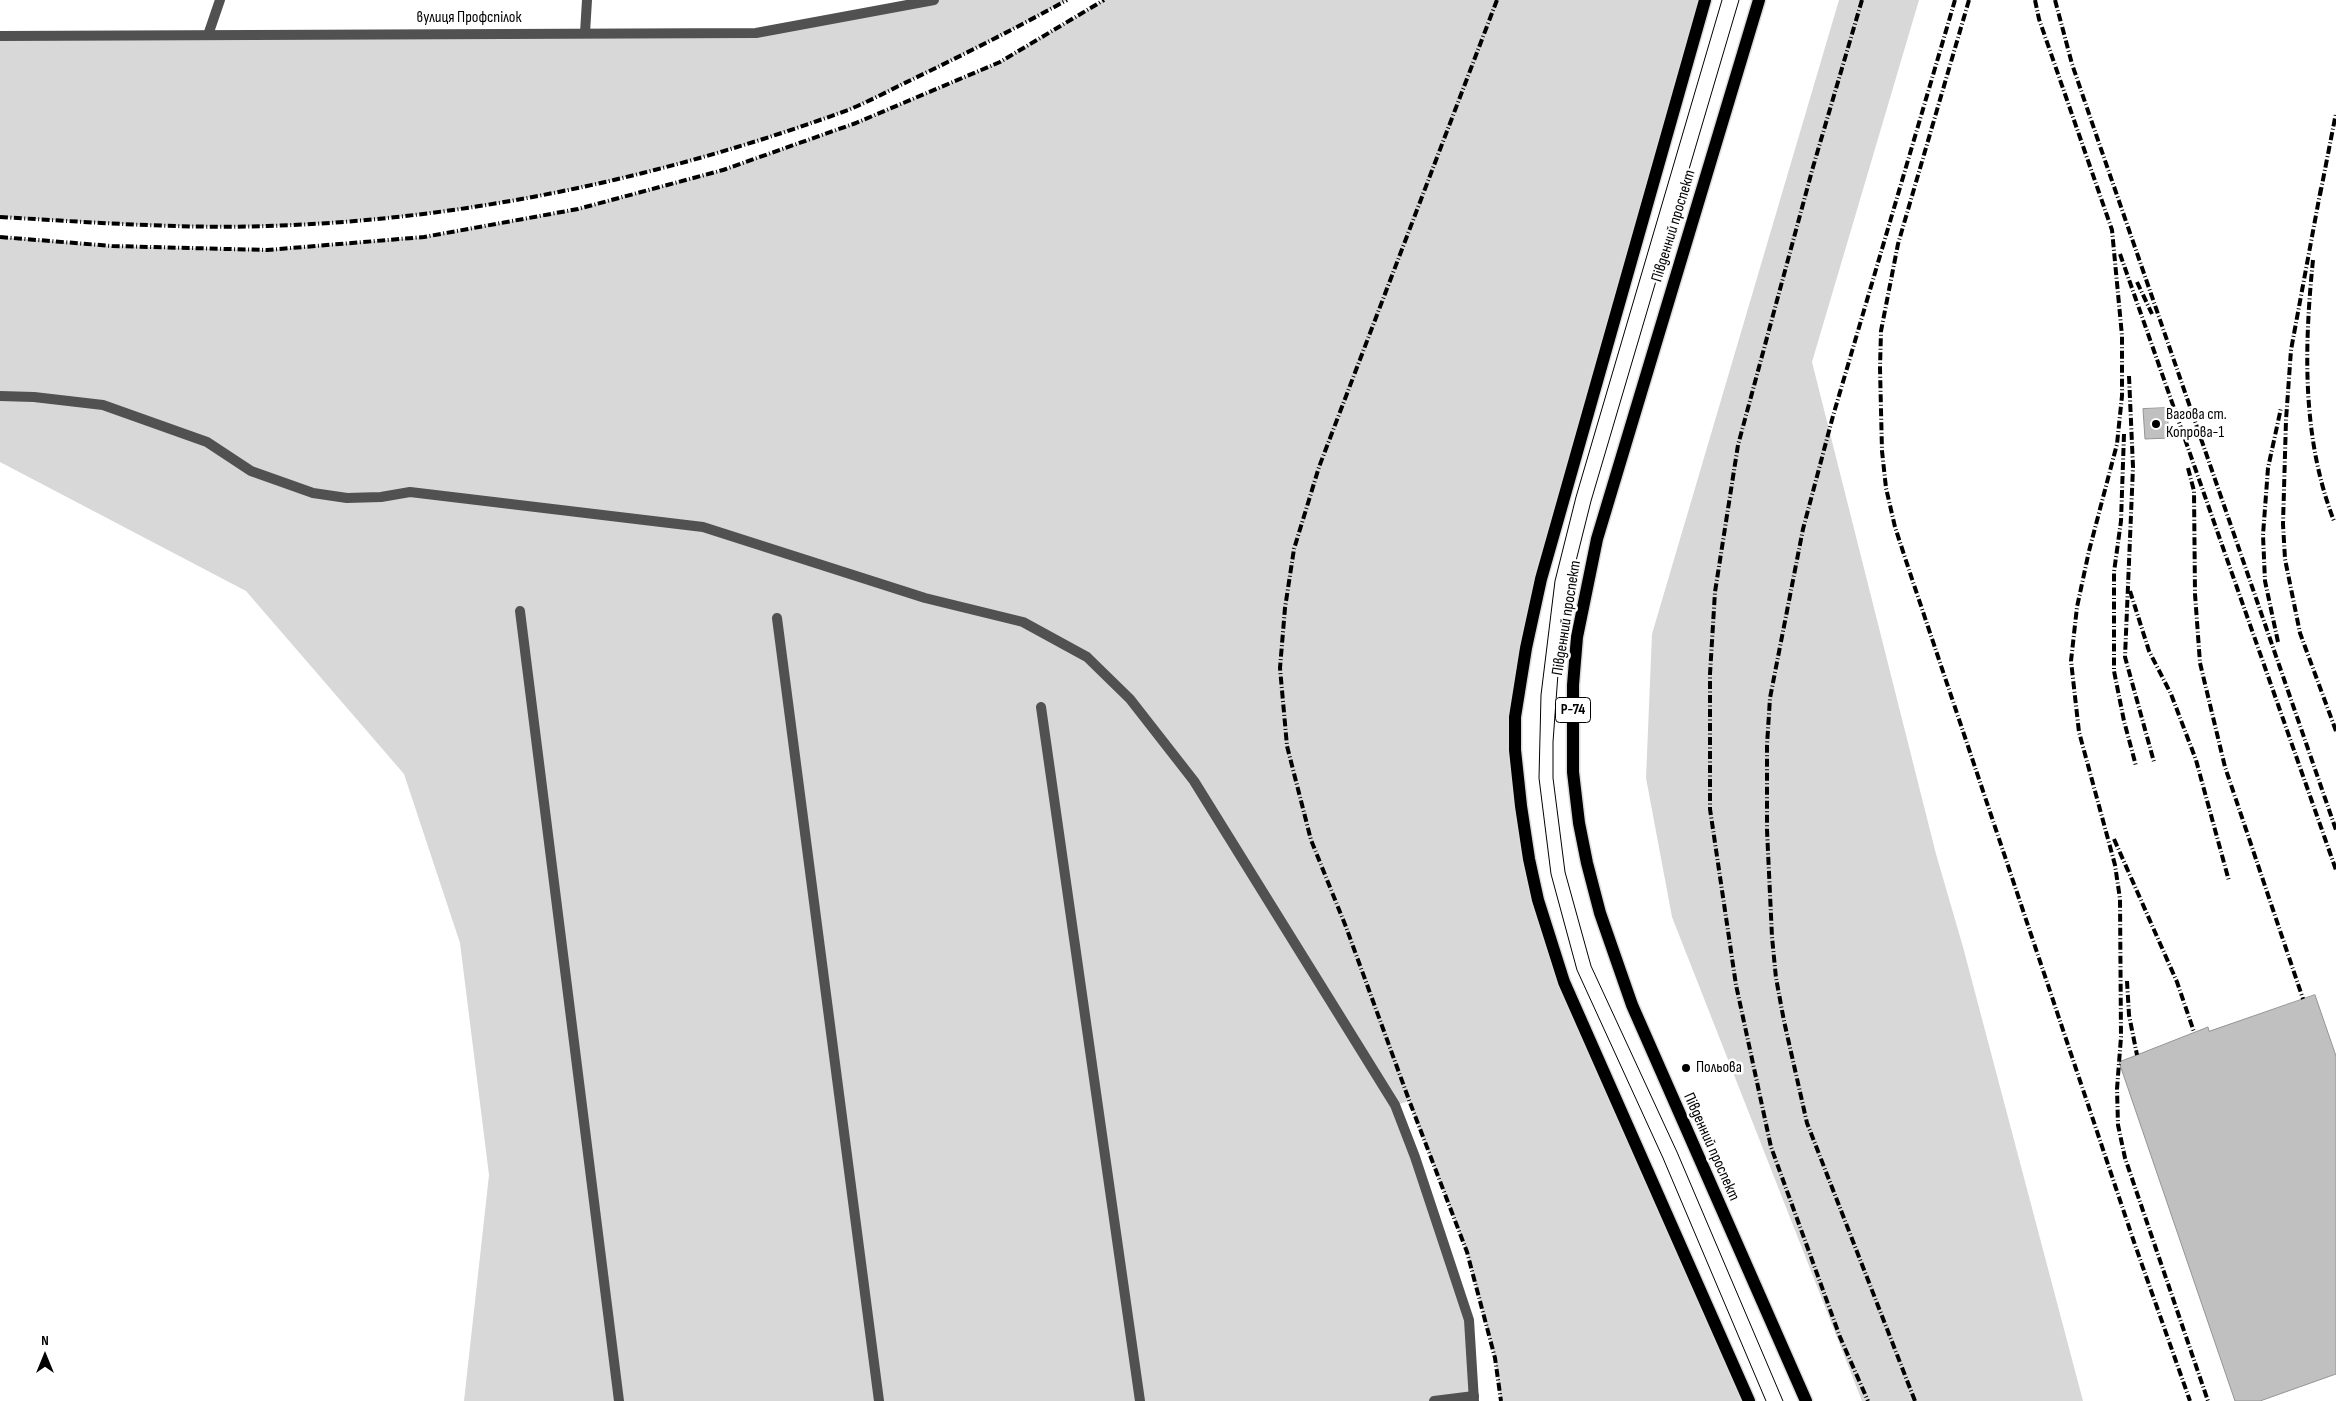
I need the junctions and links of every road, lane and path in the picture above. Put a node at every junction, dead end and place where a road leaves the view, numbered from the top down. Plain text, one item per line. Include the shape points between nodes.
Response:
1 (220, 0) edge
2 (587, 0) edge
3 (934, 0) edge
4 (1705, 0) edge
5 (1759, 0) edge
6 (585, 32) junction
7 (208, 35) junction
8 (0, 36) edge
9 (0, 396) edge
10 (520, 611) dead end
11 (777, 618) dead end
12 (1041, 707) dead end
13 (1474, 1399) edge
14 (619, 1401) edge
15 (879, 1401) edge
16 (1140, 1401) edge
17 (1434, 1401) edge
18 (1749, 1401) edge
19 (1806, 1401) edge

1 - 7 street
2 - 6 street
3 - 6 street, вулиця Профспілок via 756,32
4 - 18 main road, Південний проспект via 1541,579 1518,698 1516,750 1529,859 1538,900 1564,982
5 - 19 main road, Південний проспект / Р-74 via 1597,539 1577,636 1573,685 1573,772 1578,823 1587,863 1600,913 1632,1004
6 - 7 street, вулиця Профспілок
7 - 8 street, вулиця Профспілок
9 - 13 street via 103,405 207,442 251,471 313,493 347,498 410,492 703,527 925,598 1023,622 1087,657 1130,699 1194,781 1395,1105 1469,1320
10 - 14 street
11 - 15 street
12 - 16 street
13 - 17 street

